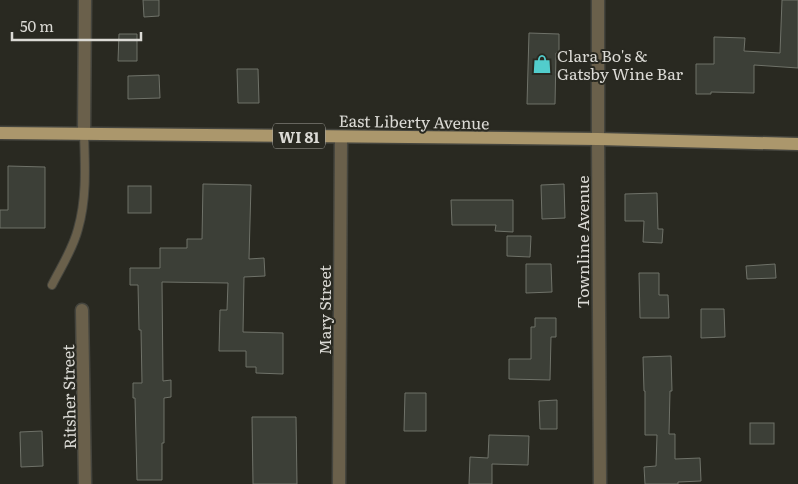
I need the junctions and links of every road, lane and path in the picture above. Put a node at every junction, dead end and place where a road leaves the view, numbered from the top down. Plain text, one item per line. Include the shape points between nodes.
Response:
1 (85, 0) edge
2 (598, 0) edge
3 (0, 133) edge
4 (84, 133) junction
5 (340, 137) junction
6 (598, 139) junction
7 (798, 144) edge
8 (52, 285) dead end
9 (82, 310) dead end
10 (85, 484) edge
11 (339, 484) edge
12 (600, 484) edge

1 - 4 street
2 - 6 street, Townline Avenue
3 - 4 main road, East Liberty Avenue / WI 81
4 - 5 main road, East Liberty Avenue / WI 81
4 - 8 lane via 84,205 78,230
5 - 6 main road, East Liberty Avenue / WI 81
5 - 11 street, Mary Street
6 - 7 main road, East Liberty Avenue / WI 81
6 - 12 street, Townline Avenue
9 - 10 street, Ritsher Street

